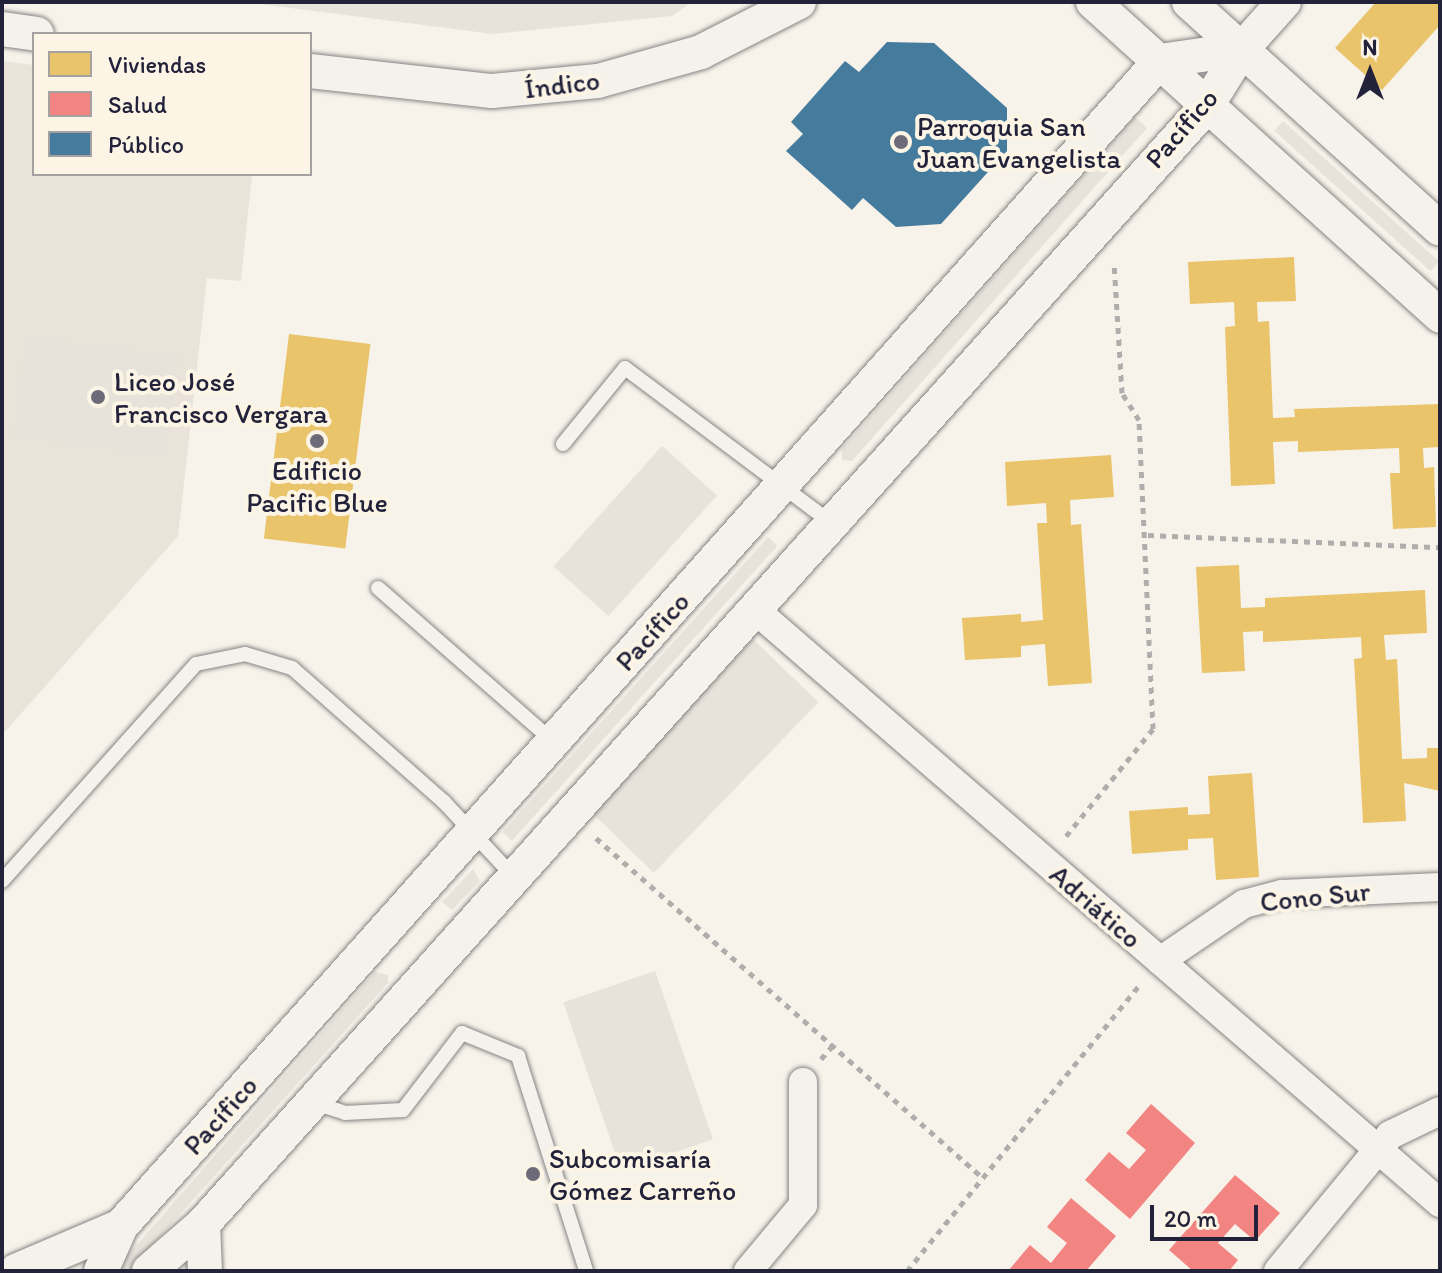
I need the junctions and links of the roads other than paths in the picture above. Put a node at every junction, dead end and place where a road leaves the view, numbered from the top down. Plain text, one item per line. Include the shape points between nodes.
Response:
1 (799, 2) edge
2 (1093, 2) edge
3 (1189, 2) edge
4 (1284, 2) edge
5 (2, 29) edge
6 (32, 33) edge
7 (1242, 49) junction
8 (1160, 61) junction
9 (312, 71) edge
10 (1206, 107) junction
11 (1440, 229) edge
12 (1440, 316) edge
13 (563, 444) dead end
14 (781, 486) junction
15 (830, 522) junction
16 (378, 588) dead end
17 (753, 608) junction
18 (553, 742) junction
19 (474, 830) junction
20 (513, 876) junction
21 (2, 881) edge
22 (1440, 887) edge
23 (1160, 961) junction
24 (803, 1082) dead end
25 (312, 1102) junction
26 (1440, 1111) edge
27 (1378, 1149) junction
28 (1440, 1203) edge
29 (203, 1224) junction
30 (121, 1226) junction
31 (16, 1271) edge
32 (101, 1271) edge
33 (149, 1271) edge
34 (205, 1271) edge
35 (586, 1271) edge
36 (748, 1271) edge
37 (1278, 1271) edge

1 - 9 street, Índico via 701,52 598,81 492,91
2 - 8 street
3 - 7 street
4 - 7 street, Pacífico
5 - 6 street
7 - 8 street, Pacífico
7 - 10 street, Pacífico
7 - 11 street
8 - 10 street
8 - 14 street, Pacífico
10 - 12 street
10 - 15 street, Pacífico
13 - 14 lane via 625,368
14 - 15 lane
14 - 18 street, Pacífico
15 - 17 street, Pacífico
16 - 18 lane
17 - 20 street, Pacífico
17 - 23 street, Adriático
18 - 19 street, Pacífico
19 - 20 lane
19 - 21 lane via 292,668 228,654 196,664
19 - 30 street, Pacífico
20 - 25 street, Pacífico
22 - 23 street, Cono Sur via 1257,901
23 - 27 street, Adriático
24 - 36 street via 803,1205
25 - 29 street, Pacífico
25 - 35 lane via 345,1113 403,1110 462,1033 518,1056
26 - 27 street via 1403,1125
27 - 28 street, Adriático
27 - 37 street
29 - 33 street, Pacífico
29 - 34 street
30 - 31 street
30 - 32 street, Pacífico

